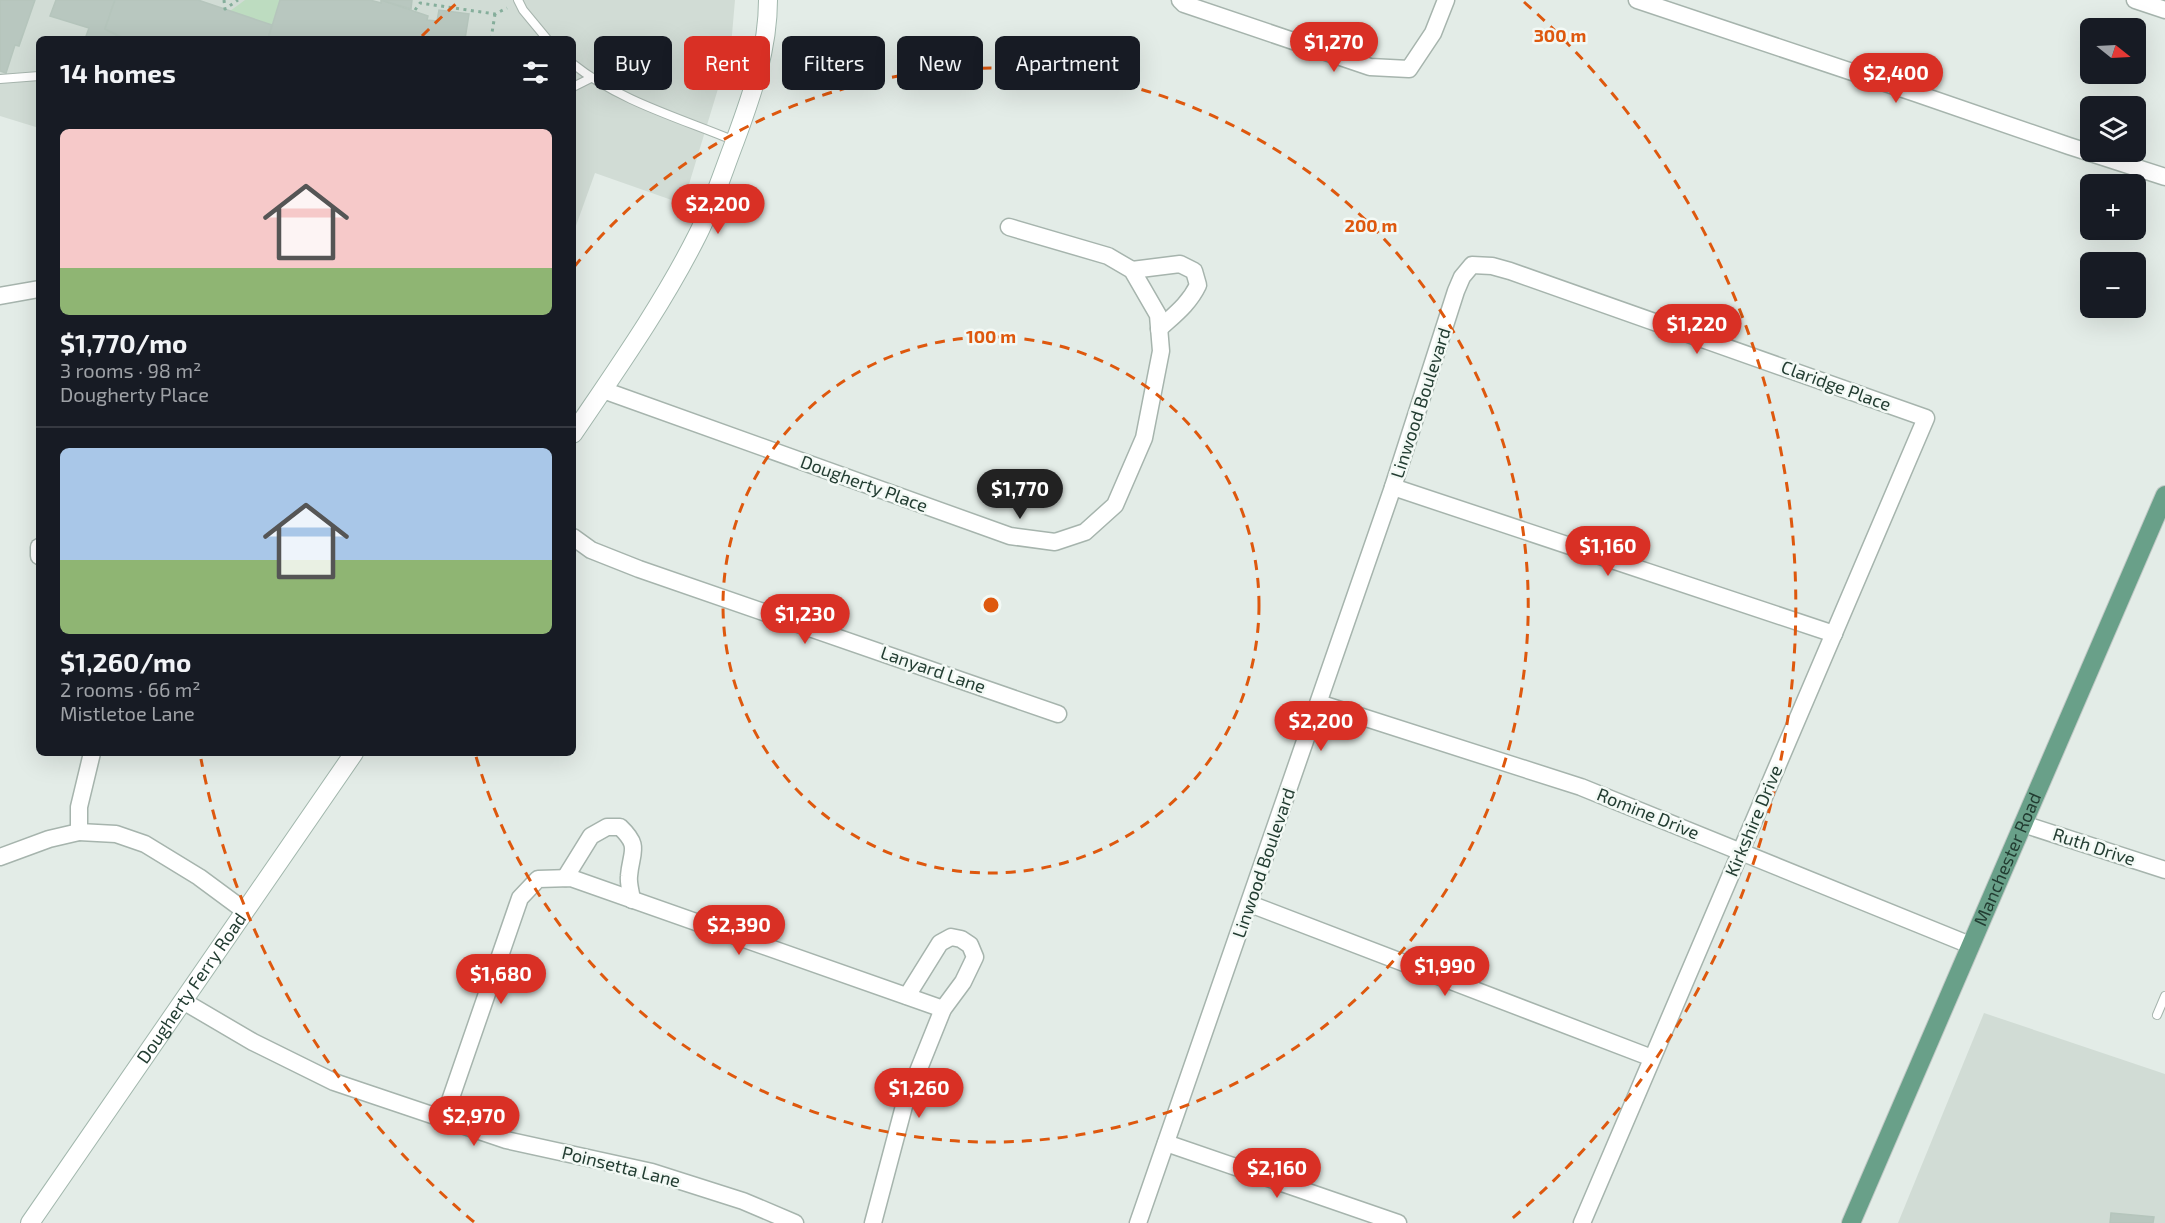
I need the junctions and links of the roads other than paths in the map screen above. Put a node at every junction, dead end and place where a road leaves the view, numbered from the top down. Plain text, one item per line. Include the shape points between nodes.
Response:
1 (768, 0) edge
2 (1180, 0) edge
3 (1446, 0) edge
4 (1637, 0) edge
5 (2135, 0) edge
6 (519, 1) edge
7 (2165, 9) edge
8 (545, 36) edge
9 (576, 66) edge
10 (36, 76) edge
11 (591, 78) junction
12 (0, 79) edge
13 (576, 86) edge
14 (735, 141) junction
15 (2165, 177) edge
16 (1009, 227) dead end
17 (1472, 265) joint
18 (1132, 270) junction
19 (36, 290) edge
20 (0, 296) edge
21 (1159, 328) junction
22 (603, 390) junction
23 (1926, 418) joint
24 (576, 430) edge
25 (1394, 487) junction
26 (2165, 495) edge
27 (576, 539) edge
28 (1834, 634) junction
29 (1319, 704) junction
30 (1058, 714) dead end
31 (91, 756) edge
32 (352, 756) edge
33 (2023, 824) junction
34 (79, 832) junction
35 (1741, 852) junction
36 (0, 857) edge
37 (2165, 870) edge
38 (566, 878) junction
39 (632, 900) junction
40 (1250, 904) junction
41 (245, 911) junction
42 (1970, 945) junction
43 (907, 996) junction
44 (2165, 996) edge
45 (183, 1001) junction
46 (944, 1009) junction
47 (2157, 1015) dead end
48 (1652, 1059) junction
49 (444, 1118) junction
50 (1166, 1143) junction
51 (30, 1223) edge
52 (795, 1223) edge
53 (873, 1223) edge
54 (1138, 1223) edge
55 (1398, 1223) edge
56 (1582, 1223) edge
57 (1851, 1223) edge

1 - 14 main road via 761,56
2 - 3 street via 1370,67 1409,69 1433,33
4 - 15 street
5 - 7 street
6 - 8 lane
9 - 11 lane
10 - 12 lane
11 - 13 lane
11 - 14 lane
14 - 22 main road via 706,218 682,265
16 - 18 street via 1108,256
17 - 23 street, Claridge Place via 1510,271
17 - 25 street, Linwood Boulevard via 1456,291
18 - 21 street, Dougherty Place via 1158,315
18 - 21 street via 1180,264 1194,271 1198,285 1193,295
19 - 20 street
21 - 22 street, Dougherty Place via 1161,351 1144,438 1115,505 1085,532 1055,542 1010,536
22 - 24 main road
23 - 28 street, Kirkshire Drive
25 - 28 street
25 - 29 street, Linwood Boulevard
26 - 33 main road, Manchester Road
27 - 30 street, Lanyard Lane via 591,550 639,569
28 - 35 street, Kirkshire Drive
29 - 35 street, Romine Drive via 1581,787
29 - 40 street, Linwood Boulevard
31 - 34 street via 79,807
32 - 41 main road, Dougherty Ferry Road
33 - 37 street, Ruth Drive
33 - 42 main road, Manchester Road
34 - 36 street
34 - 41 street via 116,834 145,844
35 - 42 street, Romine Drive
35 - 48 street, Kirkshire Drive
38 - 39 street
38 - 39 street via 591,836 607,827 620,827 632,838
38 - 49 street via 538,879 520,898
39 - 43 street
40 - 48 street
40 - 50 street, Linwood Boulevard
41 - 45 main road, Dougherty Ferry Road
42 - 57 main road, Manchester Road
43 - 46 street
43 - 46 street via 940,943 951,937 961,939 970,945 975,957
44 - 47 lane
45 - 49 street, Poinsetta Lane via 253,1042 334,1082
45 - 51 main road, Dougherty Ferry Road
46 - 53 street via 904,1106
48 - 56 street, Kirkshire Drive
49 - 52 street, Poinsetta Lane via 506,1140 652,1172 743,1201
50 - 54 street, Linwood Boulevard
50 - 55 street

